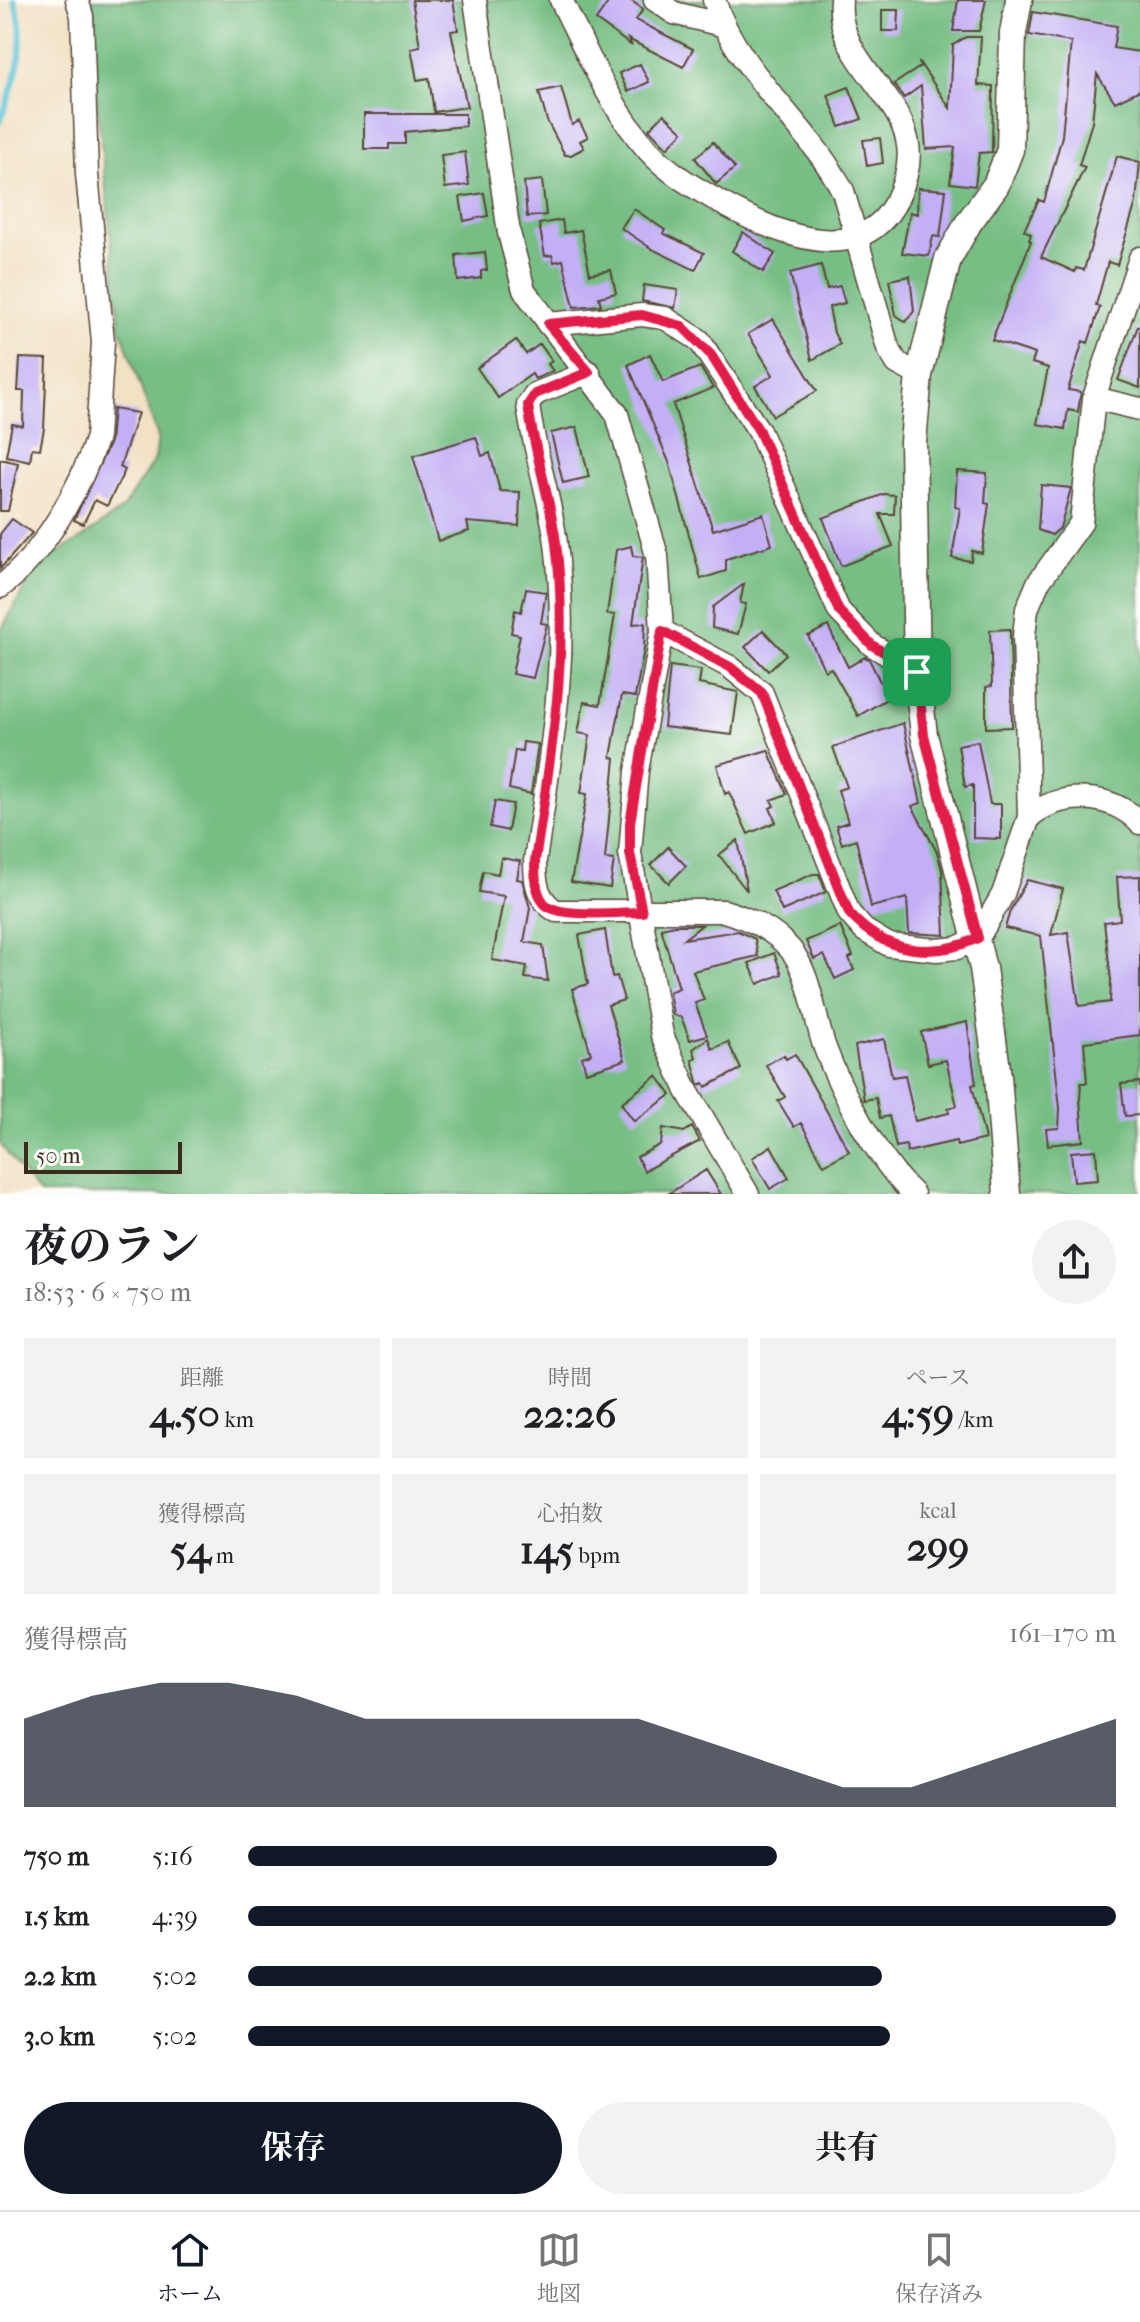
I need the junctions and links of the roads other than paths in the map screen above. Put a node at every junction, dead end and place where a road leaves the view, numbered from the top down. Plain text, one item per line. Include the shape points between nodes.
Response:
1 (77, 0) edge
2 (475, 0) edge
3 (561, 0) edge
4 (655, 0) edge
5 (714, 0) edge
6 (841, 0) edge
7 (1019, 0) edge
8 (722, 25) junction
9 (855, 237) junction
10 (1140, 258) edge
11 (548, 324) junction
12 (589, 372) junction
13 (919, 375) junction
14 (1094, 398) junction
15 (1140, 409) edge
16 (0, 587) edge
17 (662, 631) junction
18 (917, 672) junction
19 (1029, 817) junction
20 (1140, 823) edge
21 (642, 912) junction
22 (978, 938) junction
23 (748, 1194) edge
24 (913, 1194) edge
25 (1007, 1194) edge

1 - 16 street via 103,342 97,437 49,535
2 - 11 street via 514,258 524,290
3 - 9 street via 613,102 663,164 700,191 777,231 815,241
4 - 8 street via 674,13
5 - 8 street
6 - 9 street via 841,21 852,48 903,123 909,159 888,216
7 - 13 street via 1013,33 1010,150 1001,178 948,259
8 - 9 street via 831,167
9 - 13 street via 893,359
10 - 14 street
11 - 12 street
11 - 18 street via 642,315 682,326 699,340 759,431 839,611 879,650
12 - 17 street via 617,414 631,453 657,556
12 - 21 street via 535,394 528,405 549,495 563,633 535,883 544,903 556,911
13 - 18 street via 913,442
14 - 15 street
14 - 19 street via 1081,523 1038,583 1027,609
17 - 21 street via 630,823 630,853
17 - 22 street via 730,667 762,693 849,913 864,930 889,945 920,951 957,948
18 - 22 street via 924,735
19 - 20 street via 1044,805 1075,797 1123,808
19 - 22 street via 1003,894
21 - 23 street via 670,1057
21 - 24 street via 724,911 776,934 794,953 840,1083
22 - 25 street via 998,1076

